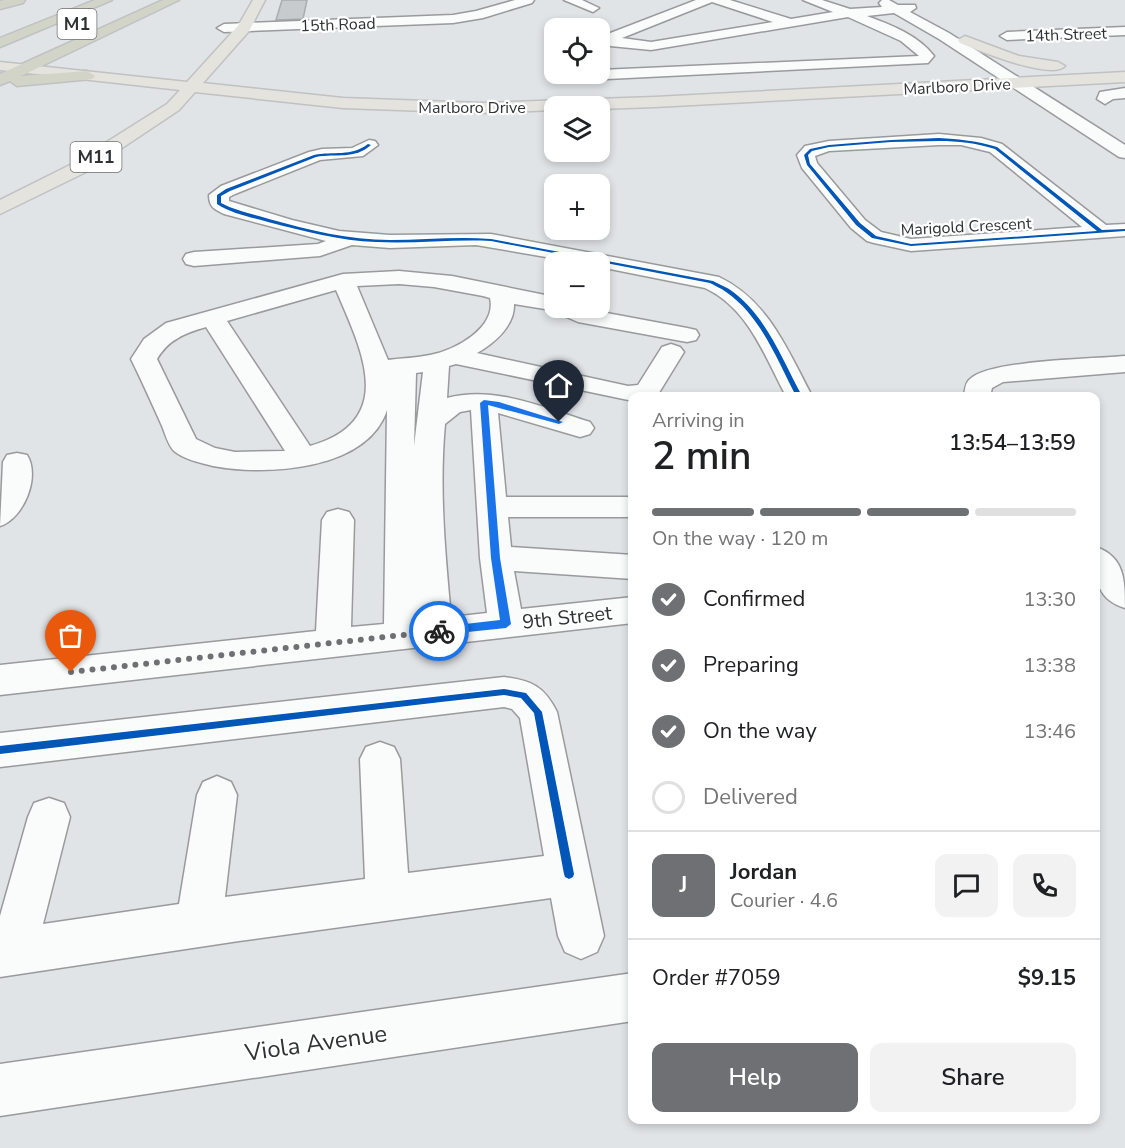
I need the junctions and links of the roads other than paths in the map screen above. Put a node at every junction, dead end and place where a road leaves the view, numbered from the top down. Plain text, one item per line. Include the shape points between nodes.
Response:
1 (19, 0) edge
2 (172, 0) edge
3 (245, 0) edge
4 (259, 0) edge
5 (528, 0) edge
6 (570, 0) edge
7 (707, 0) edge
8 (717, 0) edge
9 (809, 0) edge
10 (880, 0) edge
11 (110, 4) edge
12 (0, 5) edge
13 (900, 6) edge
14 (592, 8) dead end
15 (863, 8) edge
16 (919, 21) junction
17 (787, 25) junction
18 (224, 28) junction
19 (244, 28) junction
20 (1125, 31) edge
21 (1007, 36) dead end
22 (610, 38) edge
23 (798, 39) dead end
24 (610, 42) edge
25 (0, 43) edge
26 (968, 46) junction
27 (815, 52) dead end
28 (0, 57) edge
29 (217, 59) junction
30 (831, 65) junction
31 (0, 66) edge
32 (30, 66) junction
33 (1107, 66) junction
34 (610, 74) edge
35 (186, 75) junction
36 (87, 76) junction
37 (1014, 77) junction
38 (906, 78) junction
39 (1124, 78) edge
40 (1077, 80) junction
41 (0, 81) edge
42 (132, 81) junction
43 (237, 84) junction
44 (977, 84) junction
45 (1041, 96) junction
46 (286, 98) junction
47 (1105, 99) dead end
48 (146, 106) junction
49 (173, 107) junction
50 (1114, 129) dead end
51 (1091, 130) junction
52 (369, 145) dead end
53 (1125, 153) edge
54 (0, 195) edge
55 (0, 208) edge
56 (1125, 230) edge
57 (1101, 232) junction
58 (349, 238) junction
59 (194, 259) dead end
60 (344, 281) junction
61 (500, 294) junction
62 (544, 302) edge
63 (212, 317) junction
64 (588, 318) edge
65 (446, 359) junction
66 (1125, 364) edge
67 (391, 367) junction
68 (647, 392) edge
69 (797, 392) edge
70 (978, 392) edge
71 (628, 394) edge
72 (484, 403) junction
73 (431, 421) junction
74 (580, 428) dead end
75 (304, 458) junction
76 (17, 462) dead end
77 (492, 507) junction
78 (628, 507) edge
79 (0, 515) edge
80 (338, 520) dead end
81 (496, 558) junction
82 (1108, 562) edge
83 (628, 567) edge
84 (1125, 595) edge
85 (628, 611) edge
86 (506, 624) junction
87 (419, 633) junction
88 (333, 643) junction
89 (0, 680) edge
90 (0, 750) edge
91 (380, 759) dead end
92 (217, 795) dead end
93 (49, 817) dead end
94 (568, 874) junction
95 (388, 898) junction
96 (199, 924) junction
97 (581, 936) dead end
98 (7, 953) edge
99 (628, 998) edge
100 (0, 1090) edge

1 - 12 highway
2 - 32 highway
3 - 18 main road, M11
4 - 19 main road, M11
5 - 19 street, 15th Road via 453,19 397,16
6 - 14 street
7 - 22 street
8 - 17 street
9 - 15 street
10 - 13 street
11 - 25 highway, M1
11 - 28 highway, M1
13 - 15 street
13 - 16 street
13 - 26 street
15 - 16 street
15 - 17 street
15 - 30 street via 927,56 916,61
16 - 26 street
17 - 23 street
17 - 24 street via 643,46
18 - 19 street, 15th Road
18 - 35 main road, M11
19 - 29 main road, M11
20 - 21 street, 14th Street
26 - 33 main road via 1025,62
26 - 37 street
26 - 38 main road via 972,61 959,69
27 - 30 street
28 - 32 main road, Marlboro Drive
29 - 35 main road, M11
29 - 43 main road via 218,70
30 - 34 street
31 - 32 main road, Marlboro Drive
32 - 35 main road, Marlboro Drive
32 - 36 main road, Marlboro Drive
32 - 41 highway
33 - 37 main road, Marlboro Drive
33 - 39 main road, Marlboro Drive
35 - 42 main road, Marlboro Drive
35 - 43 main road, Marlboro Drive
35 - 46 main road, Marlboro Drive
35 - 48 main road, M11
35 - 49 main road, M11
36 - 41 highway
36 - 42 main road, Marlboro Drive
37 - 38 main road, Marlboro Drive
37 - 40 main road, Marlboro Drive
37 - 44 main road, Marlboro Drive
37 - 45 street
38 - 43 main road, Marlboro Drive via 527,96 391,95
39 - 40 main road, Marlboro Drive
39 - 47 street
40 - 45 main road via 1047,88
42 - 48 main road via 150,90
44 - 45 main road
44 - 46 main road, Marlboro Drive via 520,107 408,107
45 - 51 street
46 - 49 main road via 214,97
48 - 54 main road, M11 via 106,138
49 - 55 main road, M11 via 79,168
50 - 51 street
51 - 53 street
52 - 58 street via 357,154 315,156 228,190 217,200 231,210
56 - 57 street, Marigold Crescent
57 - 57 street, Marigold Crescent via 921,245 884,241 864,231 808,164 806,155 829,146 954,140 984,144 996,148
58 - 59 street via 338,246 320,250
58 - 69 street via 491,240 722,286 748,306
60 - 61 street via 413,276
60 - 63 street
60 - 67 street
61 - 62 street
61 - 65 street via 504,300 503,315 494,328 468,349
63 - 75 street
63 - 75 street via 165,334 144,359 185,445 207,456 244,462
64 - 68 street via 679,344
65 - 67 street
65 - 71 street
65 - 73 street
66 - 70 street via 998,375 979,384
67 - 75 street via 371,418 345,441
67 - 87 street via 400,423 399,544
72 - 73 street via 455,403
72 - 74 street via 496,403
72 - 77 street
73 - 87 street via 426,470 428,543
76 - 79 street via 18,486
77 - 78 street
77 - 81 street
80 - 88 street
81 - 83 street
81 - 86 street
82 - 84 street
85 - 86 street, 9th Street
86 - 87 street, 9th Street
87 - 88 street, 9th Street
88 - 89 street, 9th Street
90 - 94 street via 402,702 504,692 523,695 538,712
91 - 95 street
92 - 96 street
93 - 98 street
94 - 95 street
94 - 97 street
95 - 96 street
96 - 98 street
99 - 100 street, Viola Avenue

